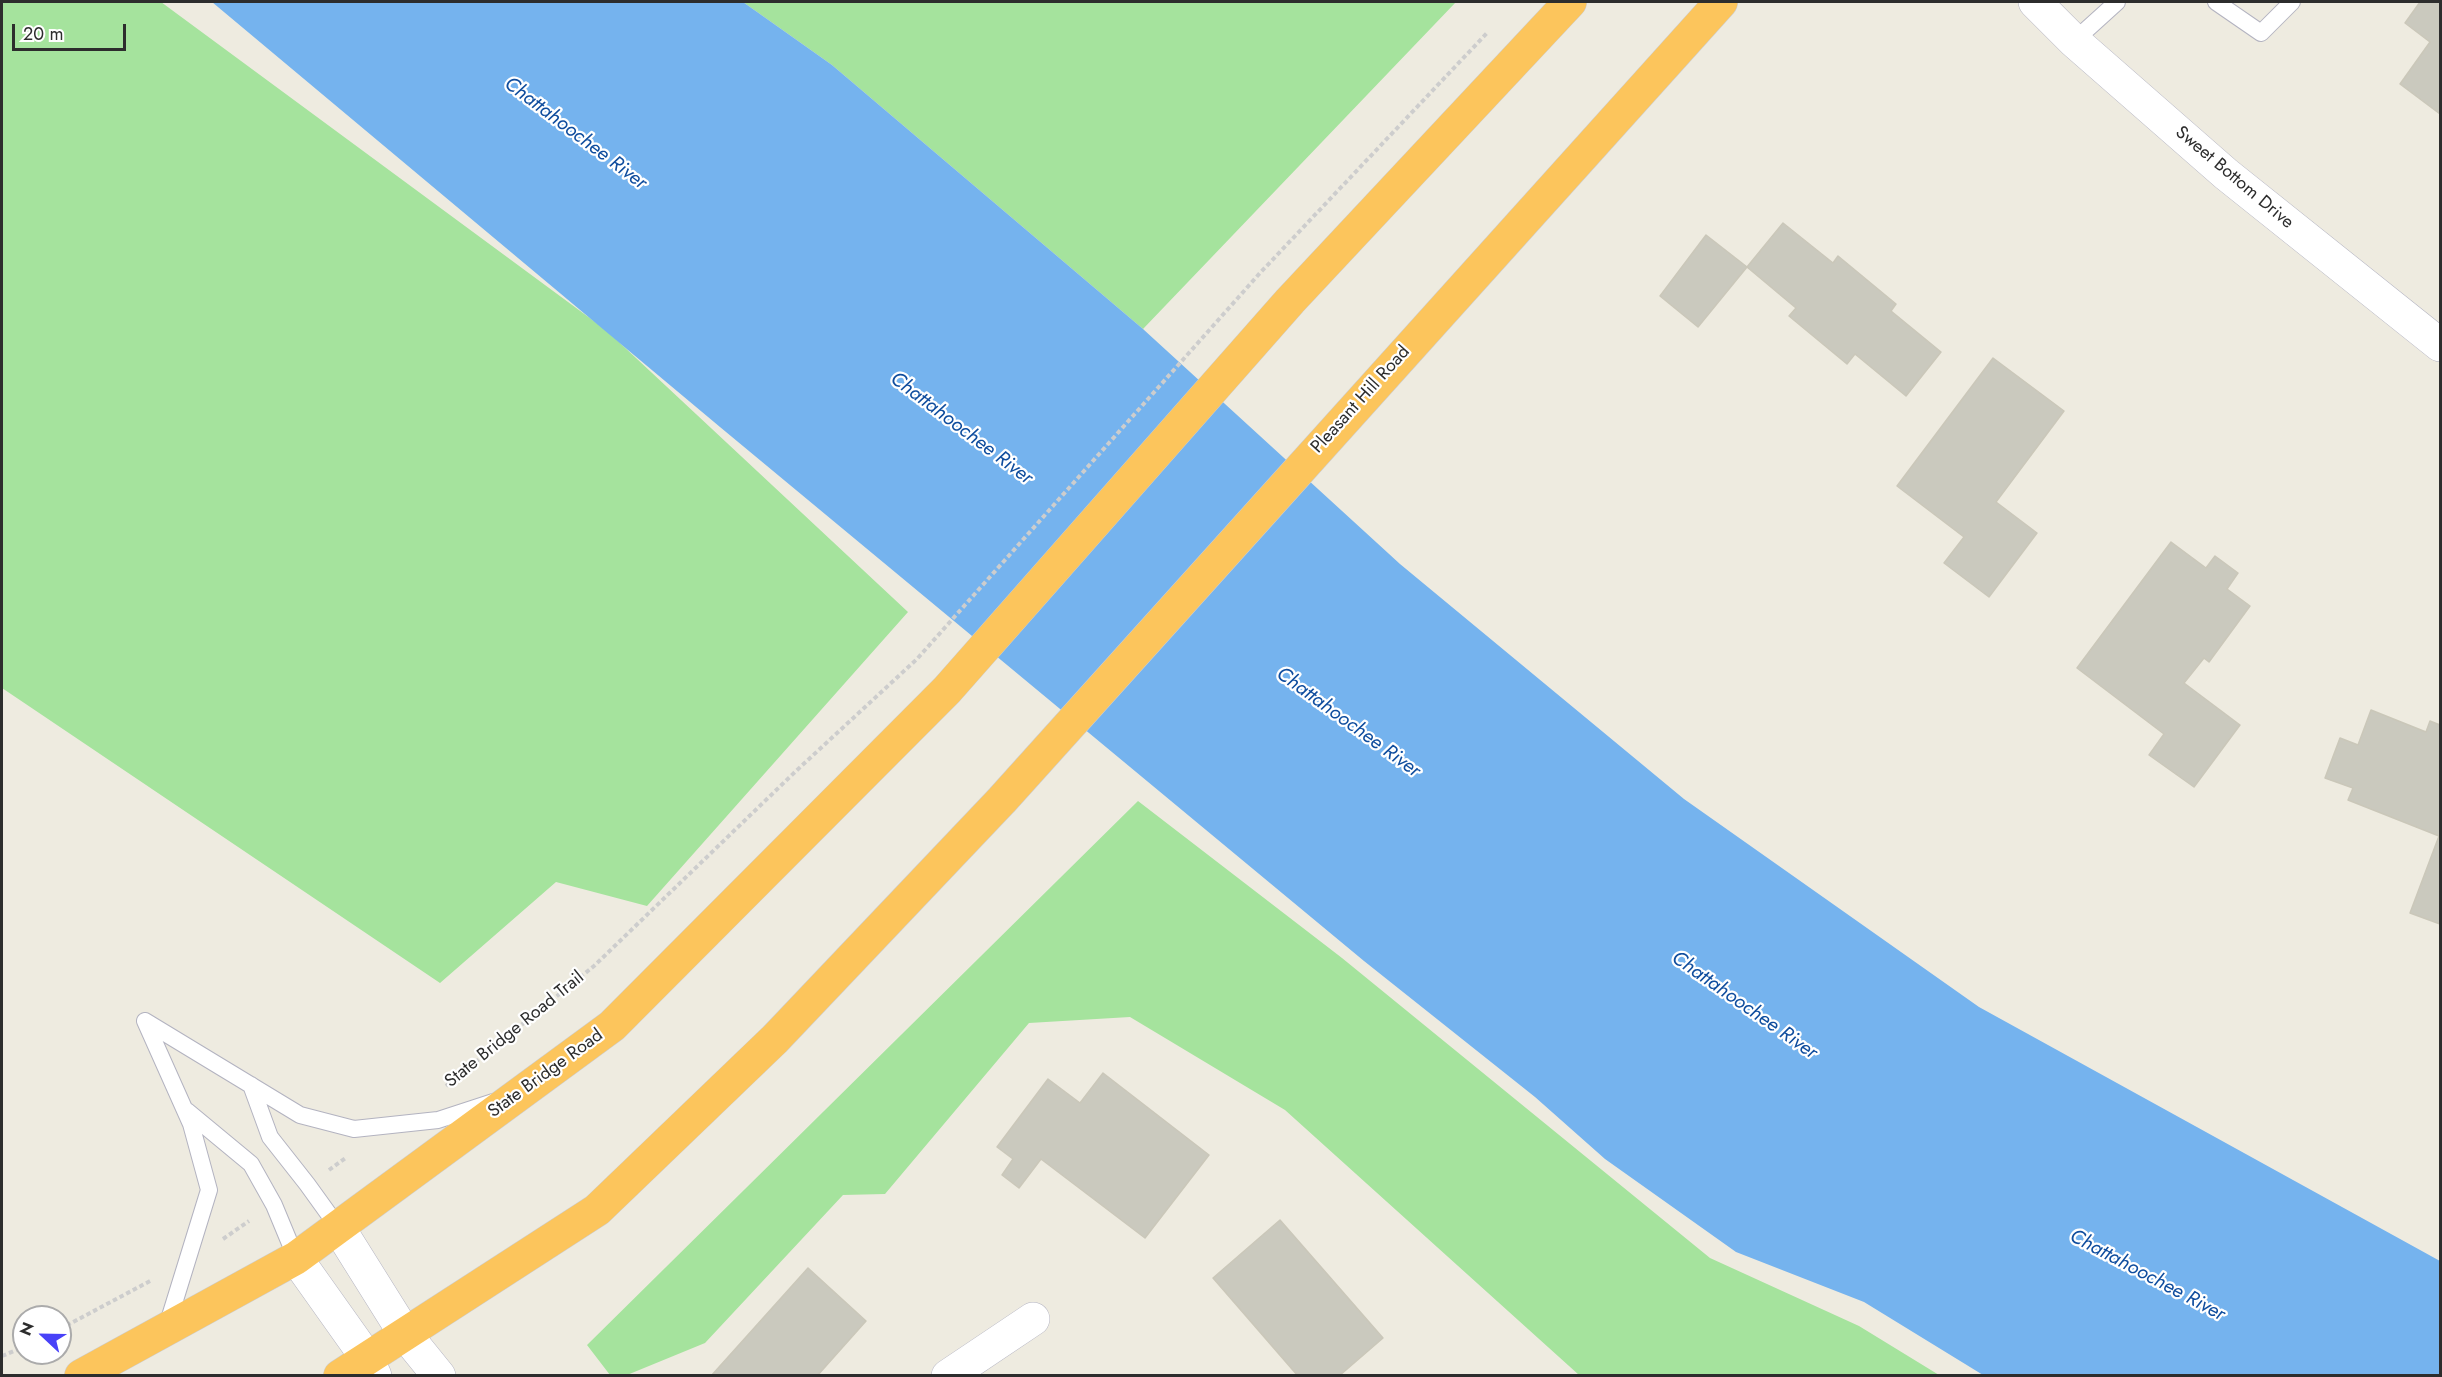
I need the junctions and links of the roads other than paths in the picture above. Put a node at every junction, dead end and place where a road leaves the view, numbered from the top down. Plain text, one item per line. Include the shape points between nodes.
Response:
1 (1570, 2) edge
2 (1720, 2) edge
3 (2035, 2) edge
4 (2117, 2) edge
5 (2216, 2) edge
6 (2292, 2) edge
7 (2074, 41) junction
8 (2440, 345) edge
9 (251, 1085) junction
10 (520, 1093) junction
11 (184, 1108) junction
12 (338, 1227) junction
13 (296, 1258) junction
14 (1033, 1319) dead end
15 (166, 1329) junction
16 (405, 1334) junction
17 (371, 1367) edge
18 (81, 1376) edge
19 (340, 1376) edge
20 (439, 1376) edge
21 (948, 1376) edge

1 - 10 highway, State Bridge Road via 1290,301 947,690 612,1026
2 - 16 highway, Pleasant Hill Road via 1002,800 775,1039 597,1210
3 - 7 street, Sweet Bottom Drive
4 - 7 lane
5 - 6 lane via 2261,33
7 - 8 street, Sweet Bottom Drive via 2226,174
9 - 10 lane via 300,1115 354,1130 438,1120
9 - 11 lane via 145,1021
9 - 12 lane via 270,1137
10 - 12 highway, State Bridge Road
11 - 13 lane via 251,1164 274,1205
11 - 15 lane via 209,1190
12 - 13 highway, State Bridge Road
12 - 16 street
13 - 15 highway, State Bridge Road
13 - 17 street
14 - 21 street
15 - 18 highway, State Bridge Road
16 - 17 highway
16 - 20 street
17 - 19 highway

